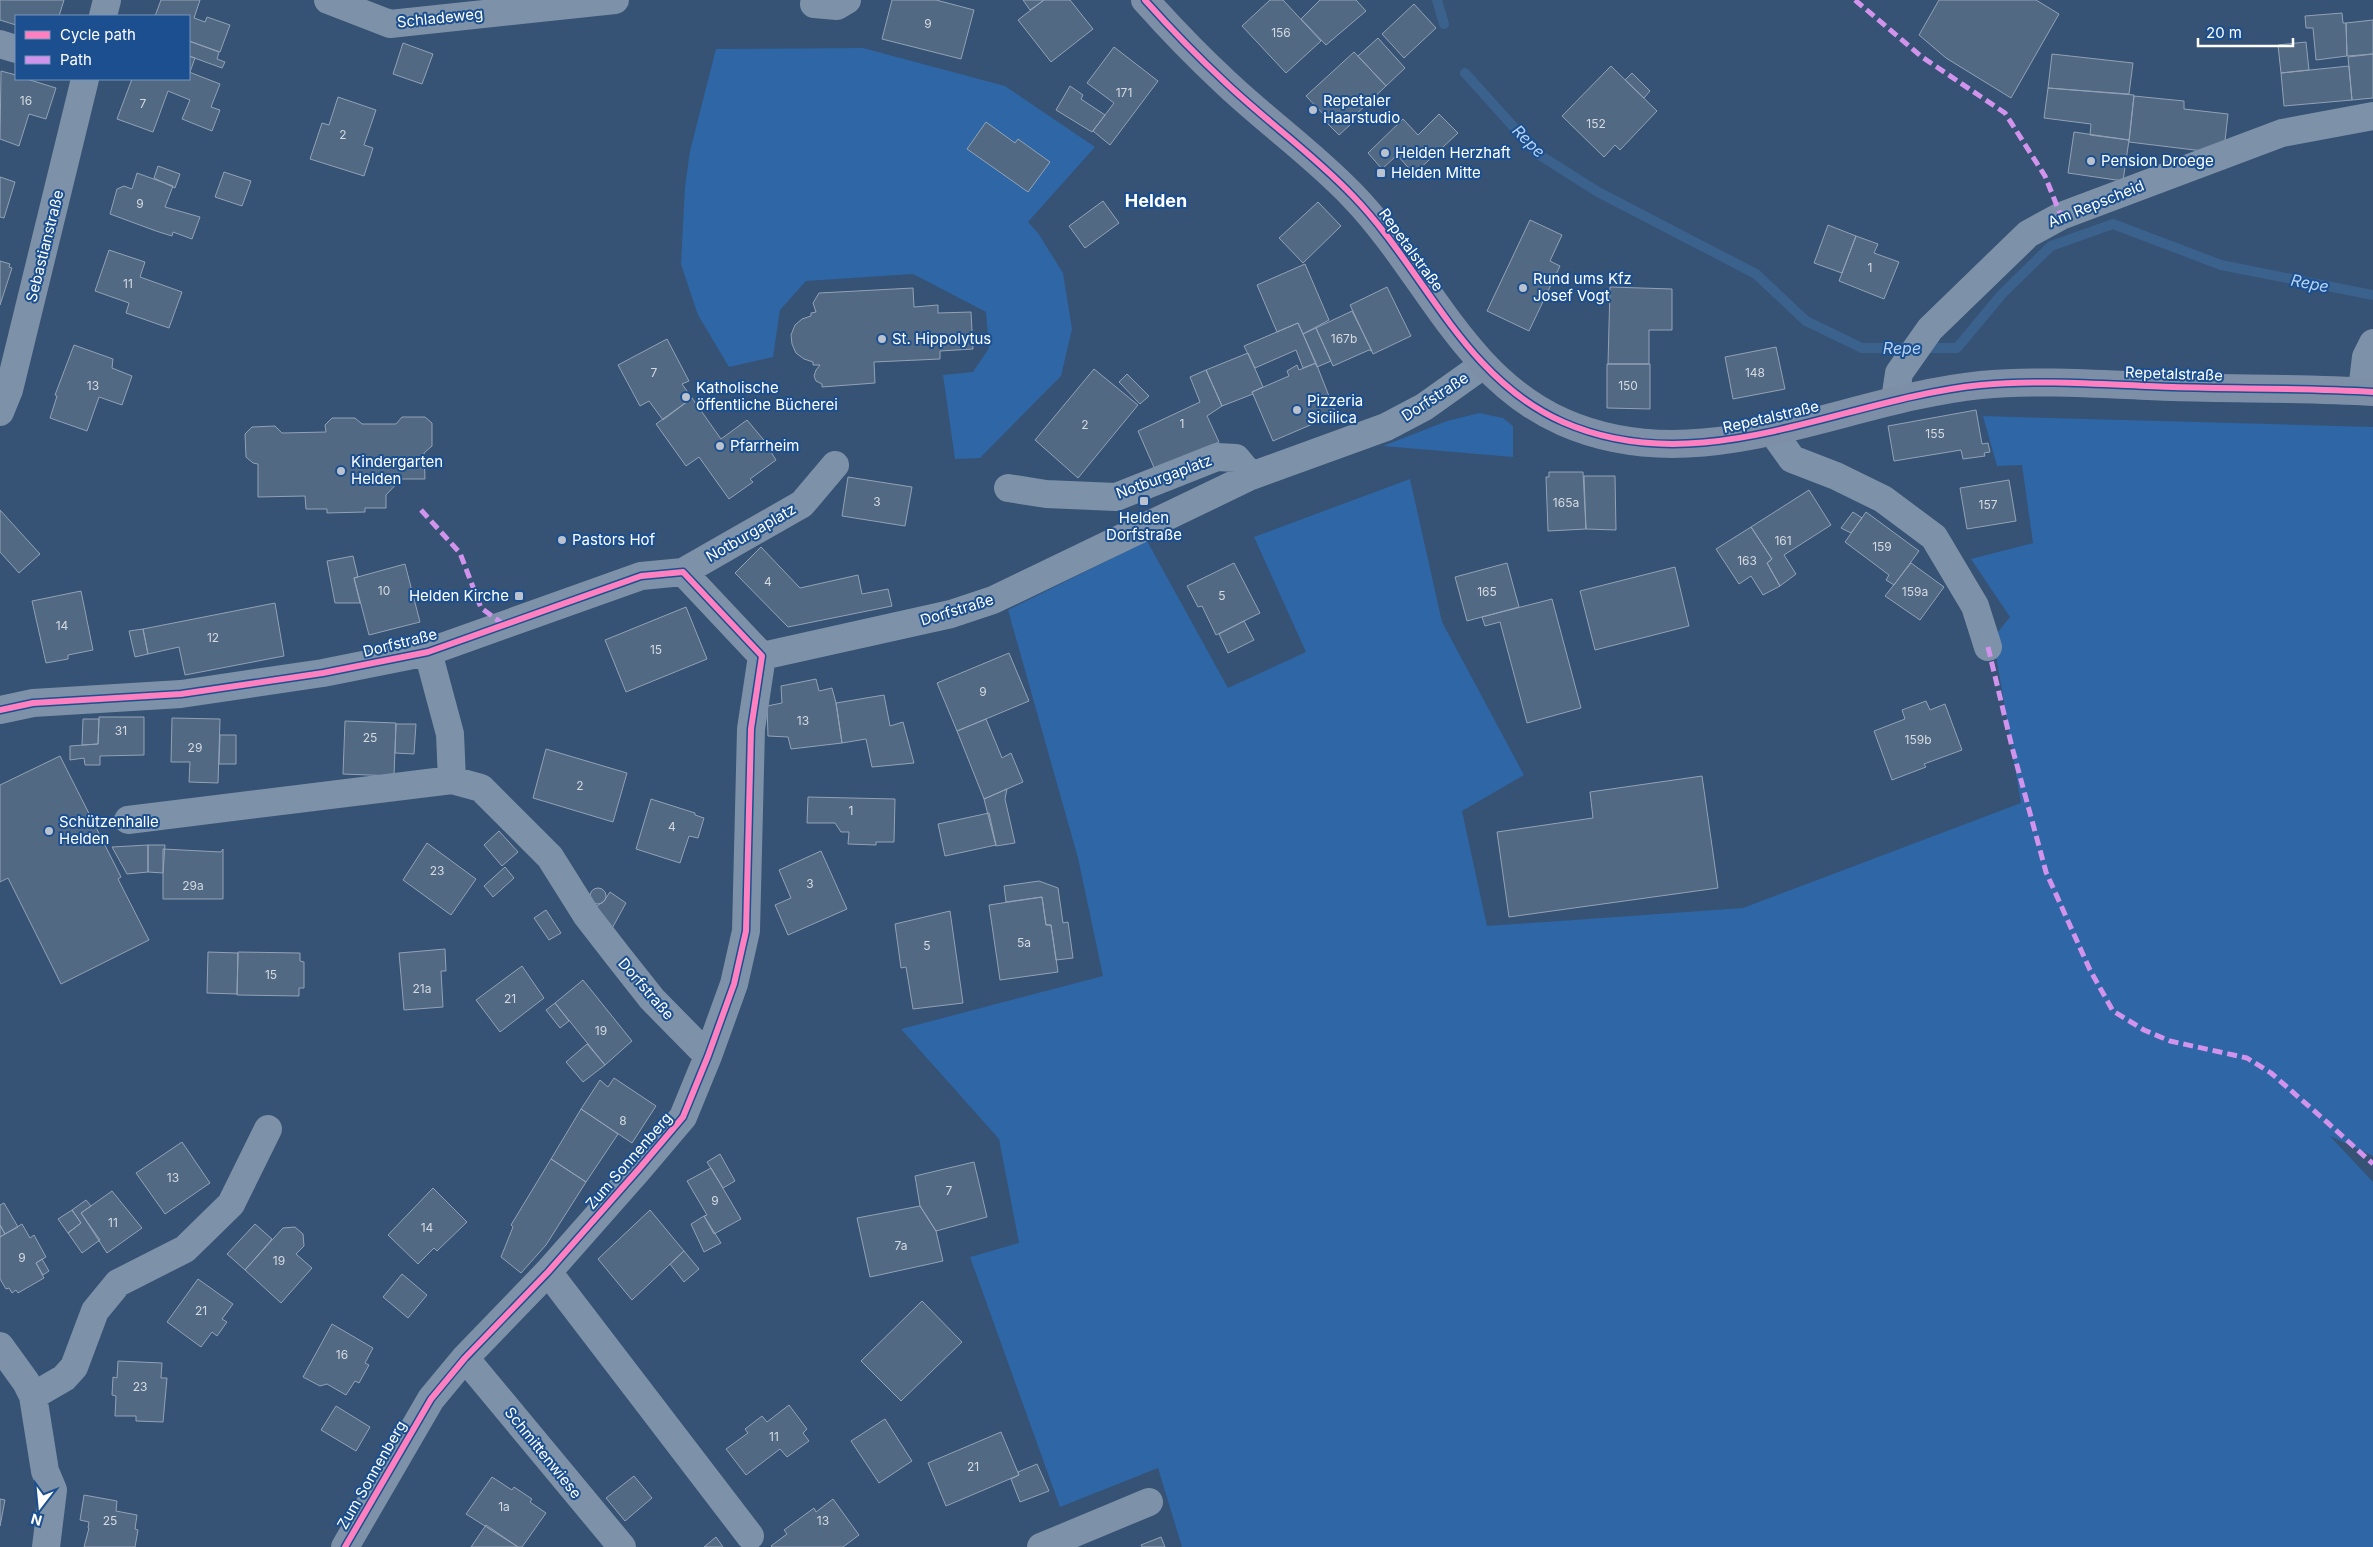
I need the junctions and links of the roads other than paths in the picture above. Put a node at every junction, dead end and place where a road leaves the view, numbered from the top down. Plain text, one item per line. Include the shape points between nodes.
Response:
1 (107, 0) edge
2 (328, 0) edge
3 (614, 0) edge
4 (847, 0) edge
5 (1145, 0) edge
6 (814, 4) dead end
7 (103, 15) edge
8 (0, 44) edge
9 (15, 50) edge
10 (85, 80) edge
11 (2373, 116) edge
12 (2370, 350) edge
13 (1483, 365) junction
14 (2368, 391) edge
15 (1895, 400) junction
16 (0, 412) edge
17 (1772, 431) junction
18 (835, 465) dead end
19 (1251, 476) junction
20 (1008, 488) dead end
21 (682, 572) junction
22 (1988, 647) dead end
23 (428, 652) junction
24 (762, 656) junction
25 (0, 710) edge
26 (452, 780) junction
27 (128, 820) dead end
28 (708, 1056) junction
29 (268, 1129) dead end
30 (548, 1272) junction
31 (0, 1346) edge
32 (465, 1358) junction
33 (33, 1396) junction
34 (1149, 1502) dead end
35 (750, 1536) dead end
36 (46, 1547) edge
37 (345, 1547) edge
38 (622, 1547) edge
39 (1041, 1547) edge

1 - 7 street
2 - 3 street, Schladeweg via 390,24
4 - 6 street via 837,6
5 - 13 main road, Repetalstraße via 1224,81 1323,168 1368,213 1388,235 1458,337
8 - 9 street
10 - 16 street, Sebastianstraße via 10,390
11 - 15 street, Am Repscheid via 2282,133 2061,216 2028,234 1930,329 1899,373
12 - 14 street
13 - 17 main road, Repetalstraße via 1535,408 1564,423 1621,441 1691,445
13 - 19 street, Dorfstraße via 1424,407 1386,427
14 - 15 main road, Repetalstraße via 2066,383 1981,385
15 - 17 main road, Repetalstraße
17 - 22 street, Repetalstraße via 1792,459 1883,499 1934,537 1975,606
18 - 21 street, Notburgaplatz via 802,504
19 - 20 street, Notburgaplatz via 1236,458 1217,457 1116,497 1046,494
19 - 24 street, Dorfstraße via 993,600 951,614
21 - 23 street, Dorfstraße via 641,576
21 - 24 street
23 - 25 street, Dorfstraße via 323,673 181,694 33,703
23 - 26 street, Dorfstraße via 450,734
24 - 28 street, Zum Sonnenberg via 751,729 746,932 734,984
26 - 27 street
26 - 28 street, Dorfstraße via 481,788 550,857 587,916 624,964 652,999
28 - 30 street, Zum Sonnenberg via 683,1117
29 - 33 street via 231,1204 185,1249 118,1283 95,1311 74,1367 64,1378
30 - 32 street, Zum Sonnenberg
30 - 35 street
31 - 33 street
32 - 37 street, Zum Sonnenberg via 431,1399
32 - 38 street, Schmittenwiese
33 - 36 street via 45,1470 53,1490
34 - 39 street

